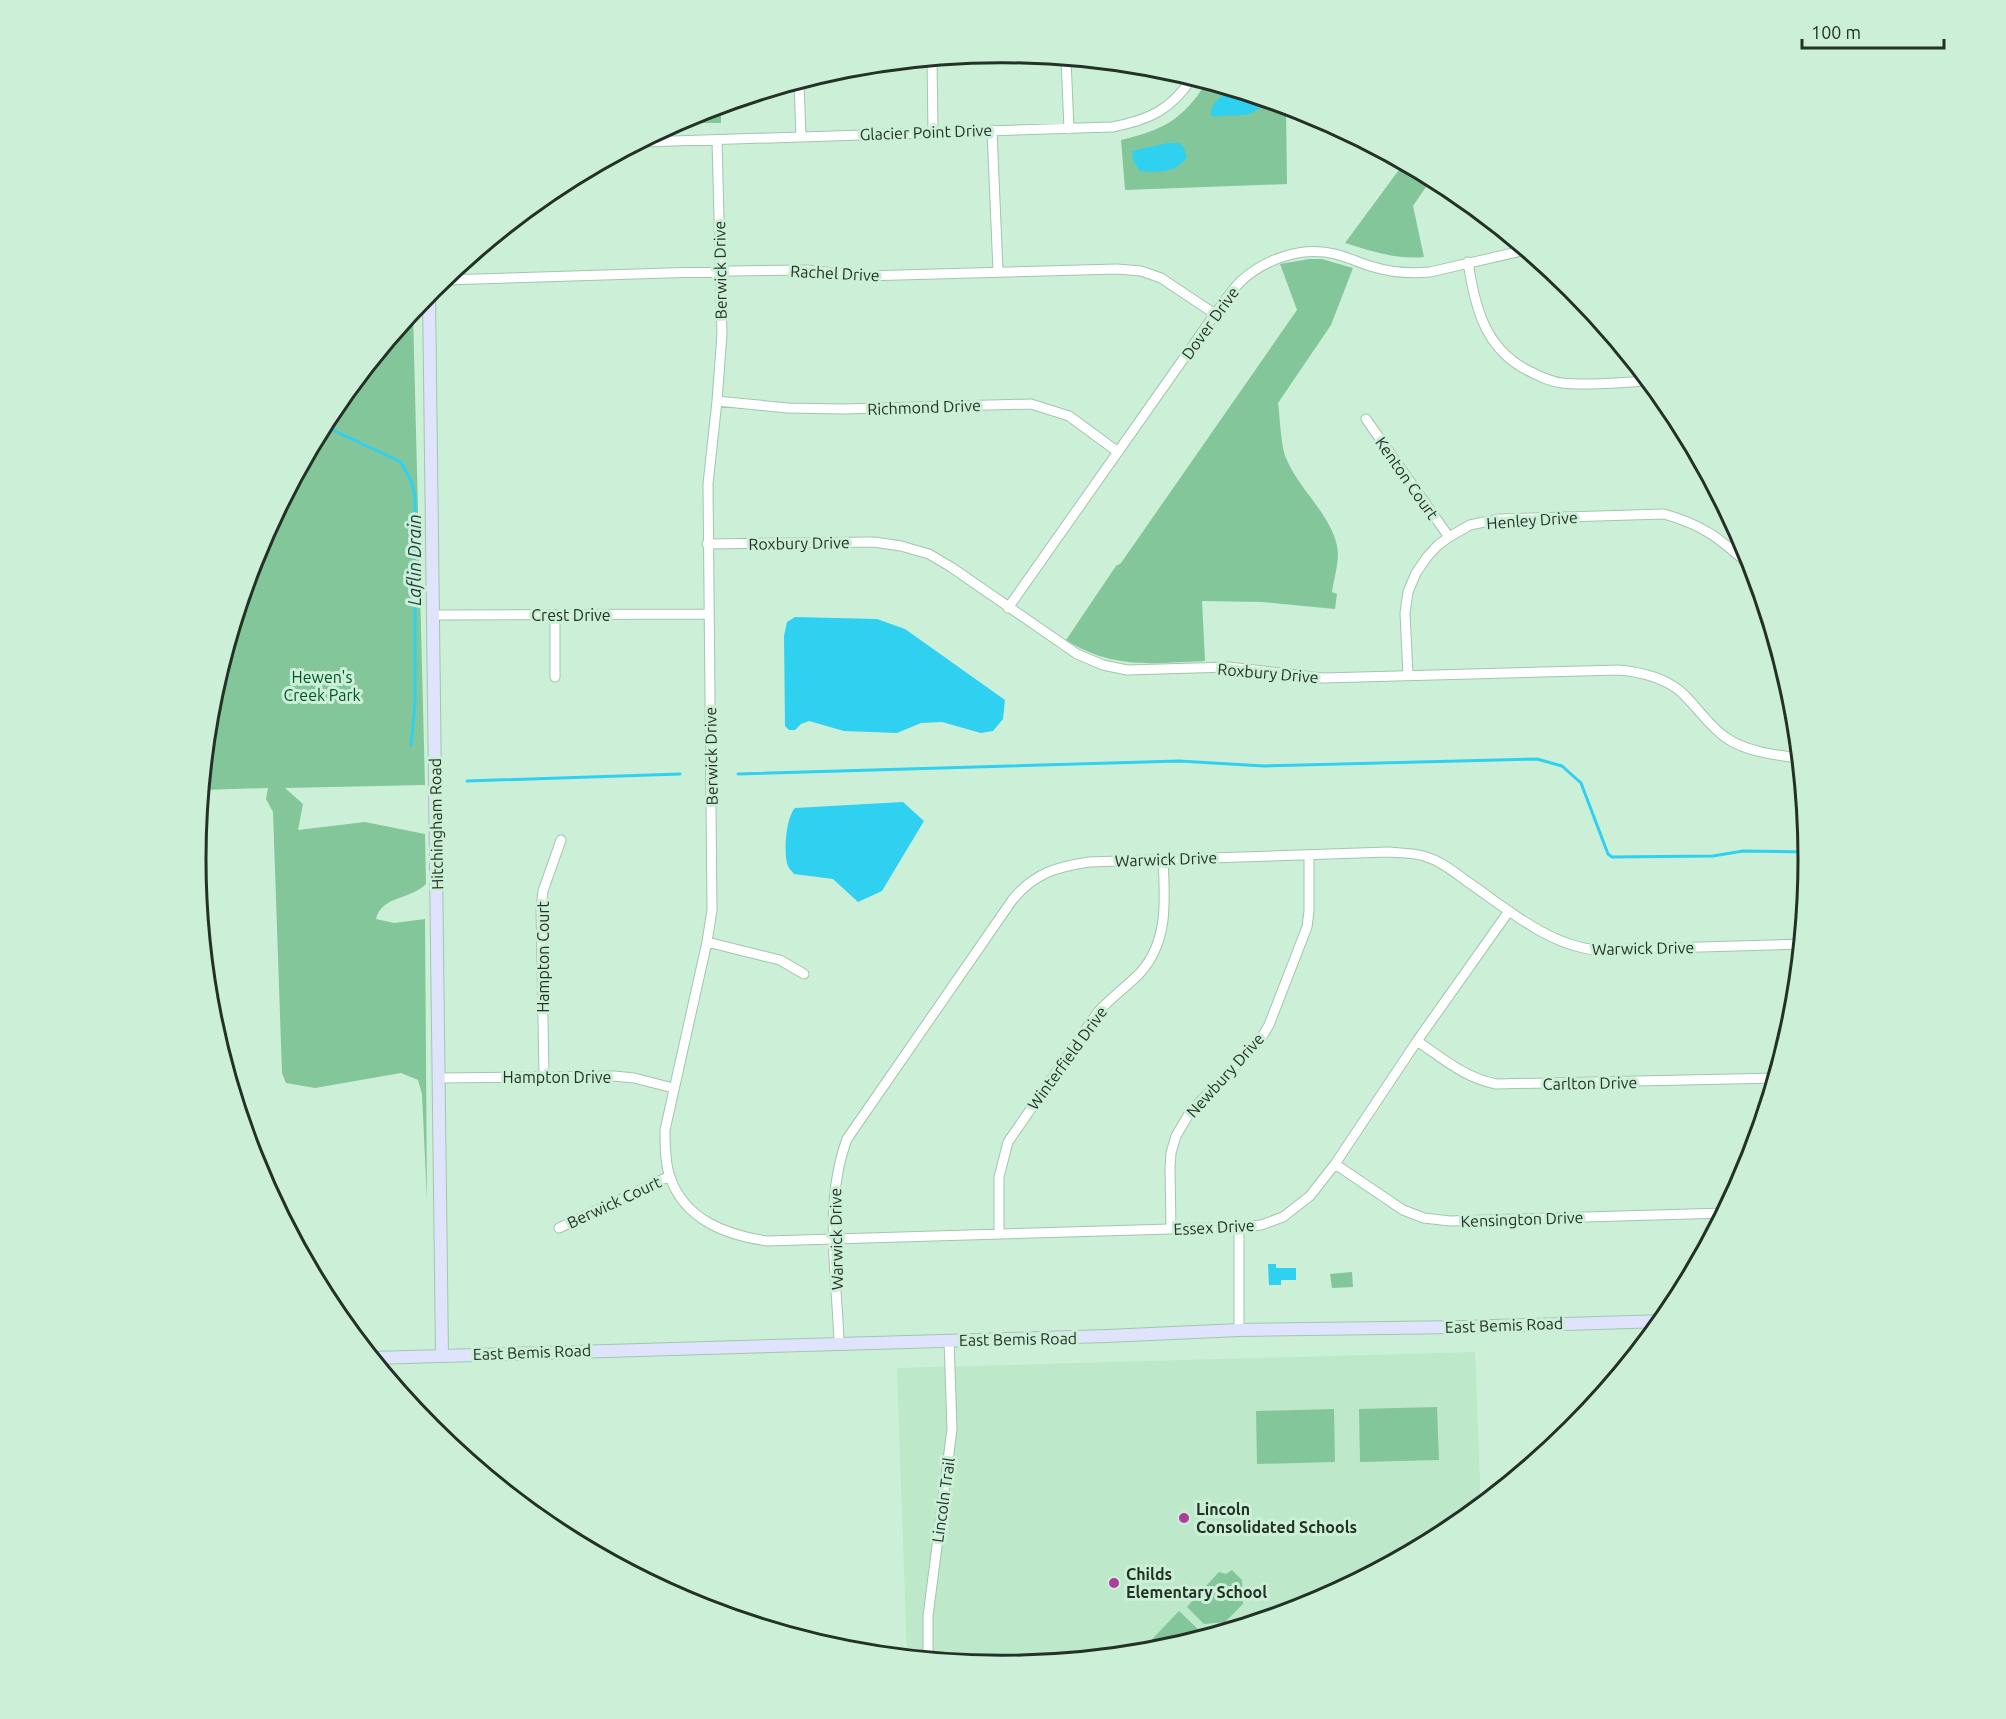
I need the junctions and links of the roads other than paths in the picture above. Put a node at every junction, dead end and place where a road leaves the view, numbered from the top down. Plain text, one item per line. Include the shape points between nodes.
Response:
1 (1066, 66) edge
2 (932, 67) edge
3 (1187, 85) edge
4 (799, 89) edge
5 (1069, 129) junction
6 (992, 130) junction
7 (933, 131) junction
8 (801, 136) junction
9 (717, 140) junction
10 (659, 142) edge
11 (1516, 251) edge
12 (1468, 262) junction
13 (998, 271) junction
14 (720, 272) junction
15 (458, 280) edge
16 (429, 307) edge
17 (1215, 314) junction
18 (1639, 381) edge
19 (717, 401) junction
20 (1366, 419) dead end
21 (1118, 452) junction
22 (1449, 537) junction
23 (707, 544) junction
24 (1740, 557) edge
25 (1008, 608) junction
26 (708, 614) junction
27 (433, 615) junction
28 (555, 616) junction
29 (1408, 675) junction
30 (555, 676) dead end
31 (1793, 757) edge
32 (561, 840) dead end
33 (1309, 855) junction
34 (1163, 860) junction
35 (1509, 911) junction
36 (707, 942) junction
37 (1795, 944) edge
38 (804, 974) dead end
39 (1417, 1041) junction
40 (544, 1076) junction
41 (439, 1078) junction
42 (1768, 1078) edge
43 (673, 1088) junction
44 (1335, 1164) junction
45 (670, 1176) junction
46 (1716, 1213) edge
47 (1239, 1227) junction
48 (558, 1228) dead end
49 (1171, 1229) junction
50 (999, 1233) junction
51 (834, 1237) junction
52 (1651, 1321) edge
53 (1239, 1330) junction
54 (949, 1340) junction
55 (839, 1343) junction
56 (442, 1355) junction
57 (382, 1358) edge
58 (928, 1652) edge

1 - 5 street
2 - 7 street
3 - 5 street, Glacier Point Drive via 1161,111 1137,123
4 - 8 street
5 - 6 street, Glacier Point Drive
6 - 7 street, Glacier Point Drive
6 - 13 street
7 - 8 street, Glacier Point Drive
8 - 9 street, Glacier Point Drive
9 - 10 street, Glacier Point Drive
9 - 14 street, Berwick Drive
11 - 12 street, Dover Drive
12 - 17 street, Dover Drive via 1416,273 1372,267 1335,254 1313,251 1287,255 1261,266 1240,282
12 - 18 street via 1485,329 1517,366 1560,383
13 - 14 street, Rachel Drive via 863,276 807,270
13 - 17 street, Rachel Drive via 1141,271 1161,278
14 - 15 street, Rachel Drive
14 - 19 street, Berwick Drive via 722,334
16 - 27 street, Hitchingham Road
17 - 21 street, Dover Drive
19 - 21 street, Richmond Drive via 842,410 1031,404 1069,416
19 - 23 street, Berwick Drive via 708,484
20 - 22 street, Kenton Court
21 - 25 street, Dover Drive
22 - 24 street, Henley Drive via 1470,525 1498,519 1664,514 1714,535
22 - 29 street, Henley Drive via 1427,557 1408,592
23 - 25 street, Roxbury Drive via 874,542 901,546 929,554
23 - 26 street, Berwick Drive
25 - 29 street, Roxbury Drive via 1083,657 1127,670 1229,667 1323,678
26 - 28 street, Crest Drive
26 - 36 street, Berwick Drive via 712,910
27 - 28 street, Crest Drive
27 - 41 street, Hitchingham Road
28 - 30 street
29 - 31 street, Roxbury Drive via 1641,672 1680,691 1726,738 1746,748
32 - 40 street, Hampton Court via 543,891
33 - 34 street, Warwick Drive
33 - 35 street, Warwick Drive via 1388,852 1426,856
33 - 49 street, Newbury Drive via 1306,927 1269,1025 1260,1040 1190,1112 1176,1137 1170,1168
34 - 50 street, Winterfield Drive via 1165,910 1161,936 1151,960 1098,1012 1008,1142 999,1177
34 - 51 street, Warwick Drive via 1066,865 1045,872 1019,892 847,1139 835,1181
35 - 37 street, Warwick Drive via 1554,938 1584,949
35 - 39 street, Essex Drive
36 - 38 street via 780,960
36 - 43 street, Berwick Drive
39 - 42 street, Carlton Drive via 1458,1070 1496,1084
39 - 44 street, Essex Drive
40 - 41 street, Hampton Drive
40 - 43 street, Hampton Drive via 614,1076
41 - 56 street, Hitchingham Road
43 - 45 street, Berwick Drive via 666,1130
44 - 46 street, Kensington Drive via 1403,1210 1425,1218 1450,1221
44 - 47 street, Essex Drive via 1310,1196 1283,1217
45 - 48 street, Berwick Court
45 - 51 street, Berwick Drive via 687,1204 706,1222 730,1234 767,1241
47 - 49 street, Essex Drive
47 - 53 street
49 - 50 street, Essex Drive
50 - 51 street, Essex Drive
51 - 55 street, Warwick Drive
52 - 53 street, East Bemis Road
53 - 54 street, East Bemis Road
54 - 55 street, East Bemis Road
54 - 58 street, Lincoln Trail via 952,1429 928,1616
55 - 56 street, East Bemis Road
56 - 57 street, East Bemis Road

